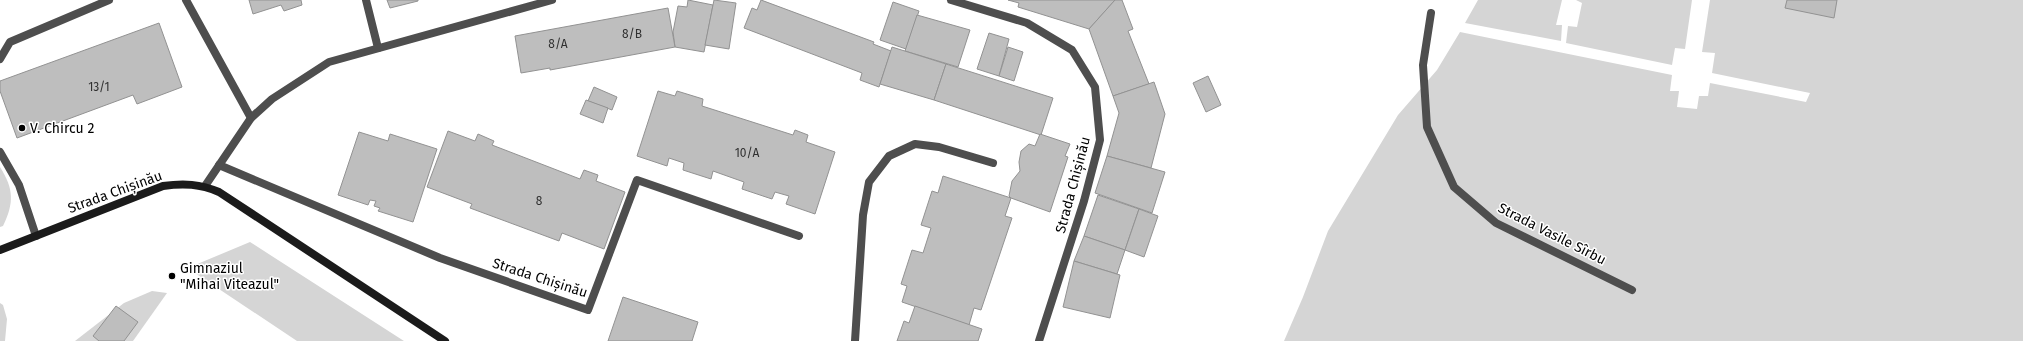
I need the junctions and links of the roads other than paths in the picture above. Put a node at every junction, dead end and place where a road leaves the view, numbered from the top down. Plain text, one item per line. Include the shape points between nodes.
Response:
1 (109, 0) edge
2 (186, 0) edge
3 (366, 0) edge
4 (552, 0) edge
5 (951, 0) edge
6 (1431, 13) dead end
7 (378, 48) junction
8 (0, 59) edge
9 (251, 118) junction
10 (0, 152) edge
11 (993, 164) dead end
12 (219, 165) junction
13 (205, 186) junction
14 (36, 236) junction
15 (799, 236) dead end
16 (0, 250) edge
17 (1632, 290) dead end
18 (445, 341) edge
19 (855, 341) edge
20 (1039, 341) edge

1 - 8 street via 10,42
2 - 9 street
3 - 7 street
4 - 7 street
5 - 20 street, Strada Chișinău via 1027,23 1072,50 1096,87 1100,140 1084,201
6 - 17 street, Strada Vasile Sîrbu via 1423,65 1427,127 1454,187 1496,222
7 - 9 street via 329,62 272,98
9 - 12 street
10 - 14 street via 19,185
11 - 19 street via 940,147 915,144 889,156 869,182 863,215
12 - 13 street
12 - 15 street, Strada Chișinău via 440,258 588,310 637,180
13 - 14 street, Strada Chișinău via 186,183 163,186
13 - 18 street, Strada Chișinău via 220,192
14 - 16 street, Strada Chișinău

